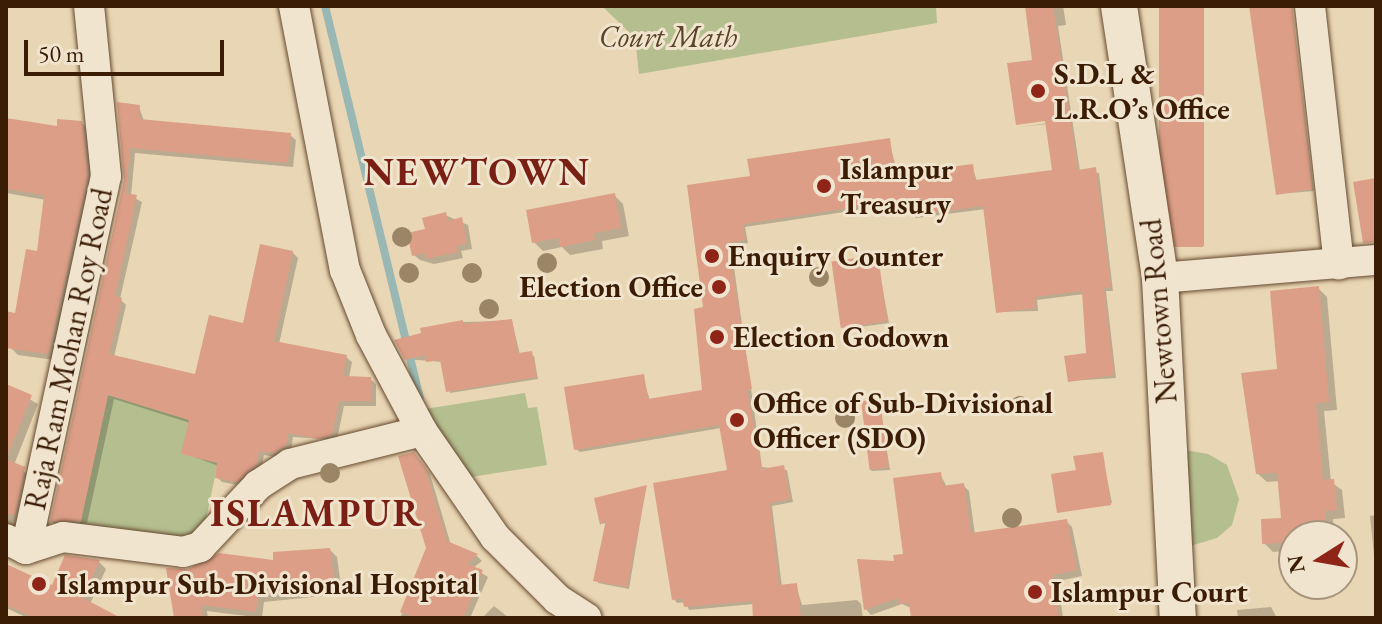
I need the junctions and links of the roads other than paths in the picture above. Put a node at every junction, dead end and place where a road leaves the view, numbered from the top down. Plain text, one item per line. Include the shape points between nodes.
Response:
1 (89, 6) edge
2 (294, 6) edge
3 (1119, 6) edge
4 (1310, 6) edge
5 (1376, 260) edge
6 (1339, 264) junction
7 (1160, 278) junction
8 (422, 431) junction
9 (16, 544) edge
10 (586, 618) edge
11 (1178, 618) edge

1 - 9 street, Raja Ram Mohan Roy Road via 106,176
2 - 8 street via 349,281
3 - 7 street, Newtown Road
4 - 6 street
5 - 6 street
6 - 7 street
7 - 11 street, Newtown Road
8 - 9 street via 290,464 258,485 200,547 183,552 63,537
8 - 10 street via 495,537 557,599

